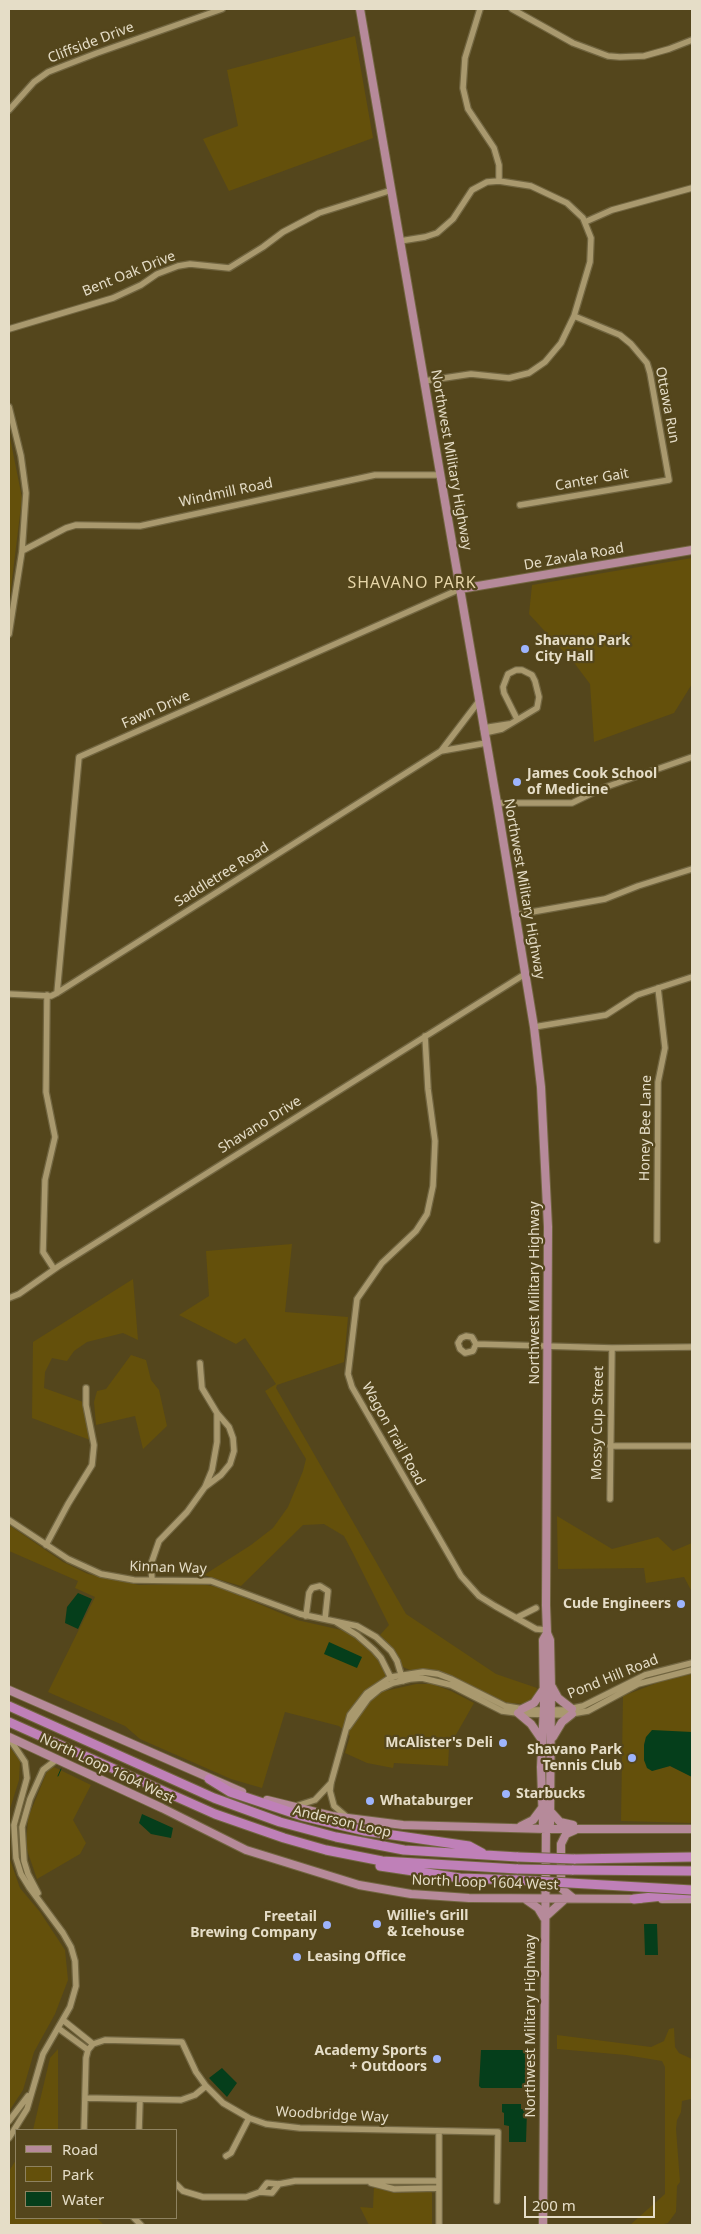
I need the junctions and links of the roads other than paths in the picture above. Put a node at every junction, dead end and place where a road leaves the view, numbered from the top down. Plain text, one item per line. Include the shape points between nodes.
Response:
1 (222, 9) edge
2 (360, 9) edge
3 (480, 9) edge
4 (512, 9) edge
5 (692, 40) edge
6 (9, 110) edge
7 (499, 180) junction
8 (692, 188) edge
9 (392, 190) junction
10 (585, 222) junction
11 (400, 241) junction
12 (574, 316) junction
13 (9, 329) edge
14 (424, 381) junction
15 (9, 407) edge
16 (441, 475) junction
17 (668, 480) joint
18 (520, 505) dead end
19 (692, 550) edge
20 (22, 551) junction
21 (460, 589) junction
22 (9, 634) edge
23 (479, 701) junction
24 (516, 719) junction
25 (484, 730) junction
26 (486, 743) junction
27 (441, 751) junction
28 (692, 757) edge
29 (497, 803) junction
30 (692, 869) edge
31 (515, 915) junction
32 (525, 974) junction
33 (692, 976) edge
34 (658, 988) junction
35 (57, 993) junction
36 (9, 994) edge
37 (48, 995) junction
38 (534, 1027) junction
39 (425, 1036) junction
40 (657, 1240) dead end
41 (54, 1269) junction
42 (9, 1298) edge
43 (476, 1344) dead end
44 (547, 1346) junction
45 (692, 1347) edge
46 (612, 1348) junction
47 (200, 1363) dead end
48 (86, 1388) dead end
49 (217, 1413) junction
50 (610, 1446) junction
51 (692, 1446) edge
52 (205, 1487) junction
53 (610, 1499) dead end
54 (9, 1520) edge
55 (46, 1545) junction
56 (152, 1580) junction
57 (536, 1608) dead end
58 (306, 1616) junction
59 (516, 1618) junction
60 (325, 1619) junction
61 (336, 1622) junction
62 (547, 1632) junction
63 (382, 1642) junction
64 (374, 1650) junction
65 (692, 1663) edge
66 (692, 1670) edge
67 (655, 1675) junction
68 (403, 1678) junction
69 (392, 1680) junction
70 (548, 1688) junction
71 (9, 1690) edge
72 (9, 1706) edge
73 (520, 1711) junction
74 (547, 1712) junction
75 (572, 1712) junction
76 (9, 1722) edge
77 (9, 1738) edge
78 (542, 1740) junction
79 (551, 1741) junction
80 (56, 1760) junction
81 (209, 1779) junction
82 (331, 1783) junction
83 (289, 1806) junction
84 (542, 1808) junction
85 (550, 1811) junction
86 (349, 1818) junction
87 (518, 1827) junction
88 (546, 1828) junction
89 (585, 1828) junction
90 (692, 1829) edge
91 (354, 1856) junction
92 (486, 1856) junction
93 (692, 1858) edge
94 (692, 1871) edge
95 (692, 1892) edge
96 (523, 1898) junction
97 (544, 1899) junction
98 (565, 1899) junction
99 (578, 1899) junction
100 (634, 1899) junction
101 (692, 1899) edge
102 (43, 1904) junction
103 (544, 1918) junction
104 (63, 2020) junction
105 (58, 2028) junction
106 (82, 2034) junction
107 (77, 2041) junction
108 (93, 2044) junction
109 (88, 2050) junction
110 (206, 2086) junction
111 (30, 2094) junction
112 (85, 2098) junction
113 (140, 2100) junction
114 (249, 2118) junction
115 (9, 2121) edge
116 (84, 2129) edge
117 (139, 2129) edge
118 (439, 2131) junction
119 (9, 2138) edge
120 (226, 2156) dead end
121 (279, 2184) junction
122 (439, 2184) junction
123 (178, 2186) edge
124 (260, 2192) junction
125 (497, 2201) dead end
126 (439, 2225) edge
127 (543, 2225) edge

1 - 6 street, Cliffside Drive via 48,72 34,82
2 - 9 main road, Northwest Military Highway
3 - 7 street via 465,58 462,88 468,109 494,148
4 - 5 street via 573,43 608,56 644,56
7 - 10 street via 549,193 572,206
7 - 11 street via 472,190 453,219 437,233
8 - 10 street via 612,210
9 - 11 main road, Northwest Military Highway
9 - 13 street, Bent Oak Drive via 319,212 228,268 178,266 113,298
10 - 12 street via 591,243 590,262
11 - 14 main road, Northwest Military Highway
12 - 14 street via 554,352 528,373 509,378 471,374
12 - 17 street, Ottawa Run via 620,335 647,363
14 - 16 main road, Northwest Military Highway
15 - 20 street via 25,479
16 - 20 street, Windmill Road via 375,475 140,526 76,525
16 - 21 main road, Northwest Military Highway
17 - 18 street, Canter Gait
19 - 21 main road, De Zavala Road
20 - 22 street
21 - 23 main road, Northwest Military Highway
21 - 35 street, Fawn Drive via 79,757
23 - 25 main road, Northwest Military Highway
23 - 27 street, Saddletree Road
24 - 24 street via 534,711 539,701 534,678 522,670 508,674 503,686
24 - 25 street via 502,729
25 - 26 main road, Northwest Military Highway
26 - 27 street, Saddletree Road
26 - 29 main road, Northwest Military Highway
27 - 35 street, Saddletree Road
28 - 29 street via 603,788 572,803
29 - 31 main road, Northwest Military Highway
30 - 31 street via 606,899
31 - 32 main road, Northwest Military Highway
32 - 38 main road, Northwest Military Highway
32 - 39 street, Shavano Drive
33 - 34 street
34 - 38 street via 637,995 606,1015
34 - 40 street, Honey Bee Lane via 665,1048 658,1082
35 - 37 street, Saddletree Road
36 - 37 street, Saddletree Road
37 - 41 street via 46,1092 55,1137 45,1180 43,1252
38 - 44 main road, Northwest Military Highway via 547,1178
39 - 41 street, Shavano Drive
39 - 59 street, Wagon Trail Road via 434,1141 433,1186 427,1214 416,1231 382,1263 357,1299 348,1374 352,1387 456,1570 480,1596
41 - 42 street, Shavano Drive via 20,1294
43 - 44 street
44 - 46 street
44 - 62 main road, Northwest Military Highway
45 - 46 street
46 - 50 street, Mossy Cup Street
47 - 49 street via 202,1388
48 - 55 street via 94,1445 92,1466
49 - 52 street via 216,1456
49 - 52 street via 229,1427 234,1451 221,1476
50 - 51 street
50 - 53 street, Mossy Cup Street
52 - 56 street via 187,1512 159,1541 152,1564
54 - 55 street, Kinnan Way
55 - 56 street, Kinnan Way via 100,1574
56 - 58 street, Kinnan Way via 211,1581
57 - 59 street
58 - 60 street, Kinnan Way
58 - 60 street via 309,1593 312,1588 320,1586 328,1591
59 - 62 street, Wagon Trail Road
60 - 61 street, Kinnan Way
61 - 63 street, Kinnan Way via 357,1626
61 - 64 street, Kinnan Way
62 - 70 main road, Northwest Military Highway via 543,1640
63 - 64 street
63 - 68 street, Kinnan Way via 397,1661
64 - 69 street, Kinnan Way
65 - 67 street, Pond Hill Road
66 - 67 street, Pond Hill Road
67 - 75 street, Pond Hill Road via 602,1700 588,1711
68 - 69 street, Pond Hill Road
68 - 73 street, Pond Hill Road via 423,1672 438,1674 502,1711
69 - 82 street via 377,1685 358,1702 350,1715
70 - 73 main road via 534,1703
70 - 74 main road, Northwest Military Highway
70 - 75 main road
71 - 81 main road
72 - 92 highway, Anderson Loop via 214,1798 280,1822 373,1845
73 - 74 street, Pond Hill Road
73 - 78 main road
74 - 75 street, Pond Hill Road
74 - 78 main road, Northwest Military Highway
74 - 79 main road, Northwest Military Highway
75 - 79 main road
76 - 91 highway, Anderson Loop via 216,1814 284,1838
77 - 80 main road, North Loop 1604 West
77 - 102 street via 25,1762 27,1778 14,1825 16,1858 21,1874
78 - 84 main road, Northwest Military Highway
79 - 85 main road, Northwest Military Highway
80 - 96 main road, North Loop 1604 West via 246,1850 359,1886 445,1897
80 - 102 street via 43,1770 22,1826 24,1861
81 - 83 main road
81 - 92 highway via 230,1792 302,1816 365,1831 469,1846
82 - 83 street via 315,1800
82 - 86 street via 330,1796 334,1806
83 - 86 main road
84 - 87 main road via 530,1822
84 - 88 main road, Northwest Military Highway
85 - 88 main road, Northwest Military Highway via 550,1824
85 - 89 main road via 560,1822
86 - 87 main road via 404,1825
87 - 88 main road
88 - 89 main road
88 - 97 main road, Northwest Military Highway
89 - 90 main road
89 - 99 main road via 566,1834 562,1844 561,1888
91 - 94 highway, Anderson Loop, bridge via 382,1861 518,1869
91 - 95 highway, bridge via 378,1866 460,1878
92 - 93 highway, Anderson Loop, bridge
95 - 100 highway
96 - 97 main road, North Loop 1604 West
96 - 103 main road via 538,1908
97 - 98 main road, North Loop 1604 West
97 - 103 main road, Northwest Military Highway
98 - 99 main road, North Loop 1604 West
98 - 103 main road
99 - 100 main road, North Loop 1604 West
100 - 101 main road, North Loop 1604 West
102 - 104 street via 63,1933 75,1961 76,1986
103 - 127 main road, Northwest Military Highway
104 - 105 street
104 - 106 street
105 - 107 street
105 - 111 street via 43,2054
106 - 107 street
106 - 108 street
107 - 109 street
108 - 109 street
108 - 110 street, Woodbridge Way via 105,2040 182,2042
109 - 112 street
110 - 113 street via 190,2098
110 - 114 street, Woodbridge Way via 223,2103
111 - 115 street
111 - 119 street via 27,2109
112 - 113 street
112 - 116 street
113 - 117 street
114 - 118 street, Woodbridge Way via 291,2128
114 - 120 street
118 - 122 street
118 - 125 street, Woodbridge Way via 498,2132
121 - 122 street via 295,2181 369,2182 394,2189
121 - 124 street via 268,2183
121 - 124 street via 272,2193
122 - 126 street
123 - 124 street via 183,2191 203,2197 246,2197

